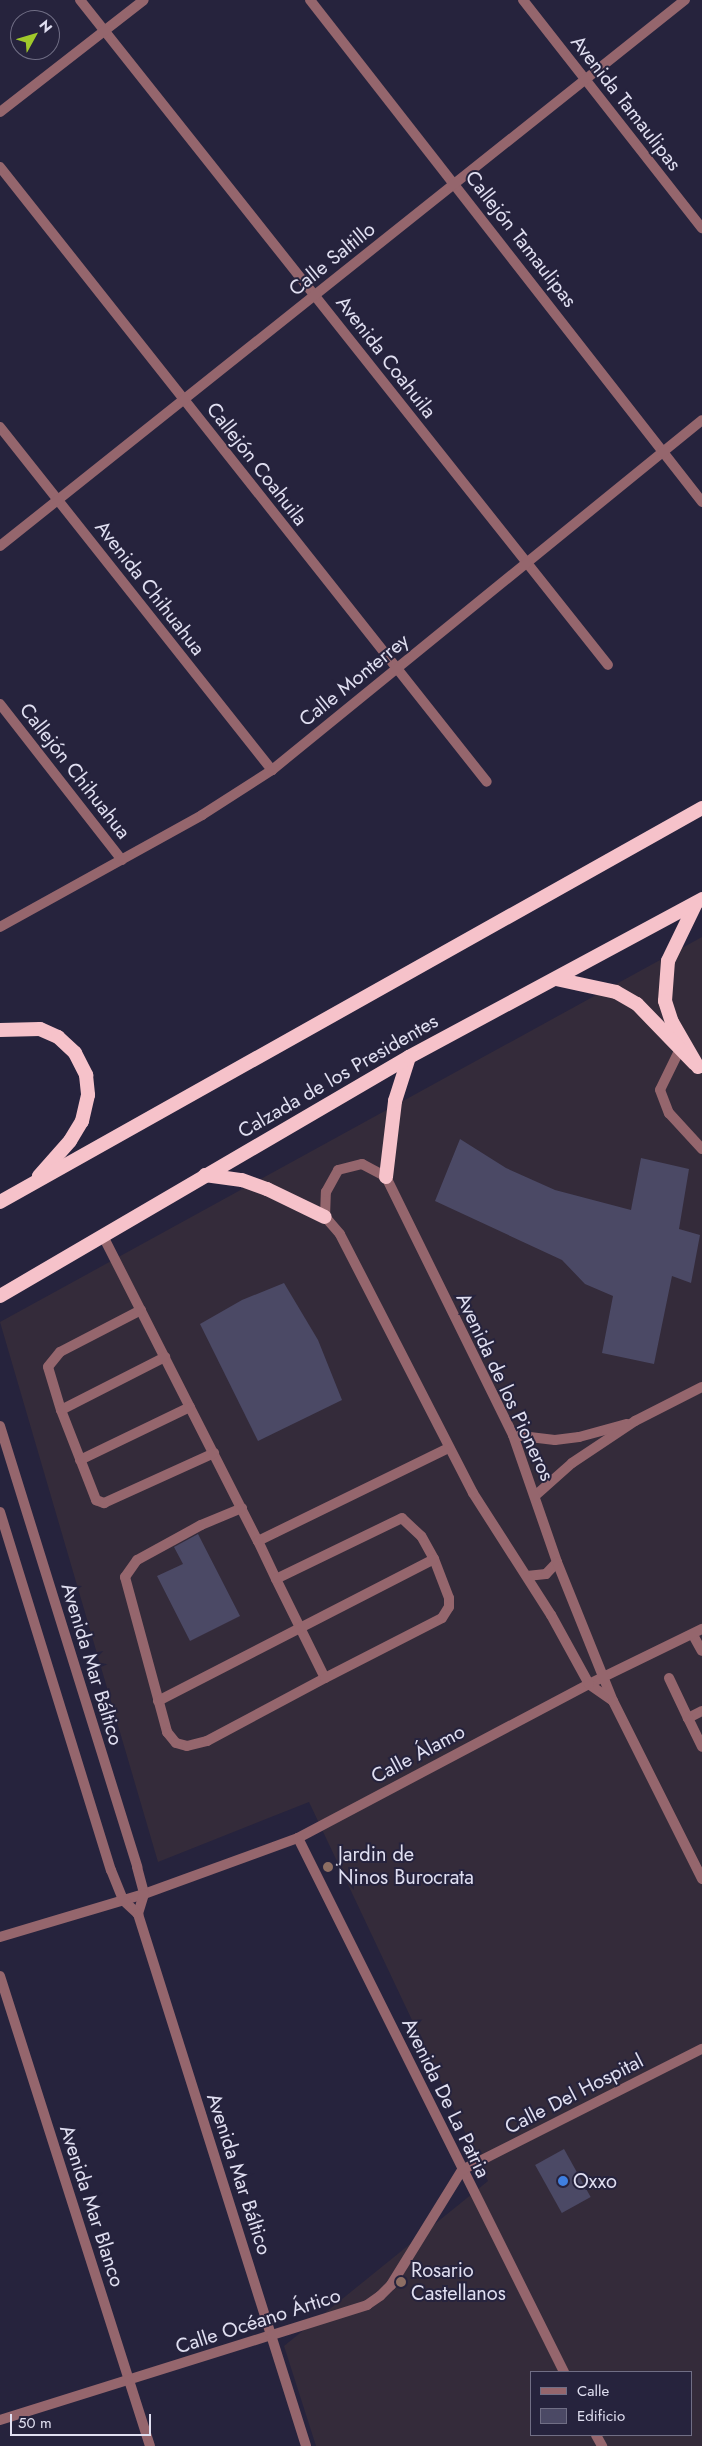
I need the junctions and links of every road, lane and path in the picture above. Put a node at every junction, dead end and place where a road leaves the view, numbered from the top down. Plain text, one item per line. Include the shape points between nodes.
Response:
1 (80, 0) edge
2 (144, 0) edge
3 (310, 0) edge
4 (523, 0) edge
5 (686, 0) edge
6 (105, 32) junction
7 (586, 80) junction
8 (0, 112) edge
9 (0, 167) edge
10 (455, 183) junction
11 (702, 228) edge
12 (315, 295) junction
13 (184, 399) junction
14 (702, 420) edge
15 (0, 427) edge
16 (662, 451) junction
17 (58, 500) junction
18 (702, 502) edge
19 (0, 546) edge
20 (527, 563) junction
21 (608, 665) dead end
22 (396, 668) junction
23 (0, 704) edge
24 (272, 770) junction
25 (487, 782) dead end
26 (702, 808) edge
27 (122, 860) junction
28 (699, 901) edge
29 (0, 927) edge
30 (556, 978) junction
31 (0, 1030) edge
32 (679, 1051) junction
33 (409, 1056) junction
34 (700, 1069) edge
35 (702, 1149) edge
36 (205, 1175) junction
37 (386, 1177) junction
38 (31, 1184) junction
39 (0, 1202) edge
40 (325, 1217) junction
41 (104, 1236) junction
42 (0, 1296) edge
43 (142, 1310) junction
44 (165, 1357) junction
45 (702, 1387) edge
46 (190, 1407) junction
47 (61, 1410) junction
48 (635, 1421) junction
49 (0, 1426) edge
50 (513, 1435) junction
51 (449, 1448) junction
52 (214, 1453) junction
53 (80, 1460) junction
54 (536, 1494) junction
55 (242, 1508) junction
56 (0, 1512) edge
57 (258, 1541) junction
58 (434, 1559) junction
59 (557, 1562) junction
60 (527, 1576) junction
61 (276, 1578) junction
62 (301, 1629) junction
63 (698, 1632) edge
64 (702, 1651) edge
65 (326, 1678) junction
66 (669, 1678) dead end
67 (604, 1679) junction
68 (589, 1684) junction
69 (158, 1701) junction
70 (613, 1701) junction
71 (702, 1711) edge
72 (688, 1718) junction
73 (702, 1747) edge
74 (298, 1838) junction
75 (702, 1879) edge
76 (144, 1894) junction
77 (123, 1900) junction
78 (138, 1914) junction
79 (0, 1937) edge
80 (0, 1976) edge
81 (702, 2049) edge
82 (462, 2170) junction
83 (272, 2335) junction
84 (563, 2371) edge
85 (129, 2380) junction
86 (0, 2420) edge
87 (150, 2446) edge
88 (306, 2446) edge

1 - 6 street, Avenida Coahuila
2 - 6 street
3 - 10 street, Callejón Tamaulipas
4 - 7 street, Avenida Tamaulipas
5 - 7 street, Calle Saltillo
6 - 8 street
6 - 12 street, Avenida Coahuila
7 - 10 street, Calle Saltillo
7 - 11 street, Avenida Tamaulipas
9 - 13 street, Callejón Coahuila
10 - 12 street, Calle Saltillo
10 - 16 street, Callejón Tamaulipas
12 - 13 street, Calle Saltillo
12 - 20 street, Avenida Coahuila
13 - 17 street, Calle Saltillo
13 - 22 street, Callejón Coahuila
14 - 16 street, Calle Monterrey
15 - 17 street, Avenida Chihuahua
16 - 18 street, Callejón Tamaulipas
16 - 20 street, Calle Monterrey
17 - 19 street, Calle Saltillo
17 - 24 street, Avenida Chihuahua
20 - 21 street, Avenida Coahuila
20 - 22 street, Calle Monterrey
22 - 24 street, Calle Monterrey
22 - 25 street, Callejón Coahuila
23 - 27 street, Callejón Chihuahua
24 - 27 street, Calle Monterrey
26 - 38 highway
27 - 29 street, Calle Monterrey
28 - 30 highway, Calzada de los Presidentes
28 - 34 highway via 668,960 665,1001 672,1022
30 - 32 highway via 616,992 637,1004
30 - 33 highway, Calzada de los Presidentes
31 - 38 highway via 40,1029 58,1037 75,1053 86,1075 88,1095 82,1121 70,1141
32 - 34 highway
32 - 35 street via 660,1090 669,1113
33 - 36 highway, Calzada de los Presidentes
33 - 37 highway via 395,1101
36 - 40 highway via 242,1180
36 - 41 highway, Calzada de los Presidentes
37 - 40 street via 362,1164 338,1170 326,1192
37 - 50 street, Avenida de los Pioneros
38 - 39 highway
40 - 51 street, Avenida de los Pioneros via 340,1234
41 - 42 highway, Calzada de los Presidentes
41 - 43 street
43 - 44 street
43 - 47 street via 60,1352 51,1361 49,1372
44 - 46 street
44 - 47 street
45 - 48 street
46 - 52 street
46 - 53 street
47 - 53 street
48 - 50 street via 579,1437 555,1440
48 - 54 street via 572,1463
49 - 76 street, Avenida Mar Báltico
50 - 54 street, Avenida de los Pioneros
51 - 57 street
51 - 60 street, Avenida de los Pioneros via 473,1493
52 - 53 street via 102,1503 96,1500
52 - 55 street
54 - 59 street, Avenida de los Pioneros
55 - 57 street
55 - 69 street via 193,1529 128,1568 125,1577 127,1590
56 - 77 street, Avenida Mar Báltico
57 - 61 street
58 - 61 street via 420,1536 402,1518
58 - 62 street
58 - 65 street via 450,1598 447,1613
59 - 60 street via 546,1574
59 - 67 street, Avenida de los Pioneros
60 - 68 street, Avenida de los Pioneros
61 - 62 street
62 - 65 street
62 - 69 street
63 - 64 street
63 - 67 street, Calle Álamo
65 - 69 street via 206,1740 187,1746 172,1739
66 - 72 street
67 - 68 street, Calle Álamo
67 - 70 street, Avenida de los Pioneros
68 - 70 street, Avenida de los Pioneros
68 - 74 street, Calle Álamo
70 - 75 street, Avenida de los Pioneros
71 - 72 street
72 - 73 street
74 - 76 street, Calle Álamo
74 - 82 street, Avenida De La Patria
76 - 77 street, Calle Álamo
76 - 78 street
77 - 78 street, Avenida Mar Báltico
77 - 79 street, Calle Álamo
78 - 83 street, Avenida Mar Báltico
80 - 85 street, Avenida Mar Blanco
81 - 82 street, Calle Del Hospital
82 - 83 street, Calle Océano Ártico via 391,2285 380,2296 367,2305
82 - 84 street, Avenida De La Patria
83 - 85 street, Calle Océano Ártico
83 - 88 street, Avenida Mar Báltico
85 - 86 street, Calle Océano Ártico
85 - 87 street, Avenida Mar Blanco

